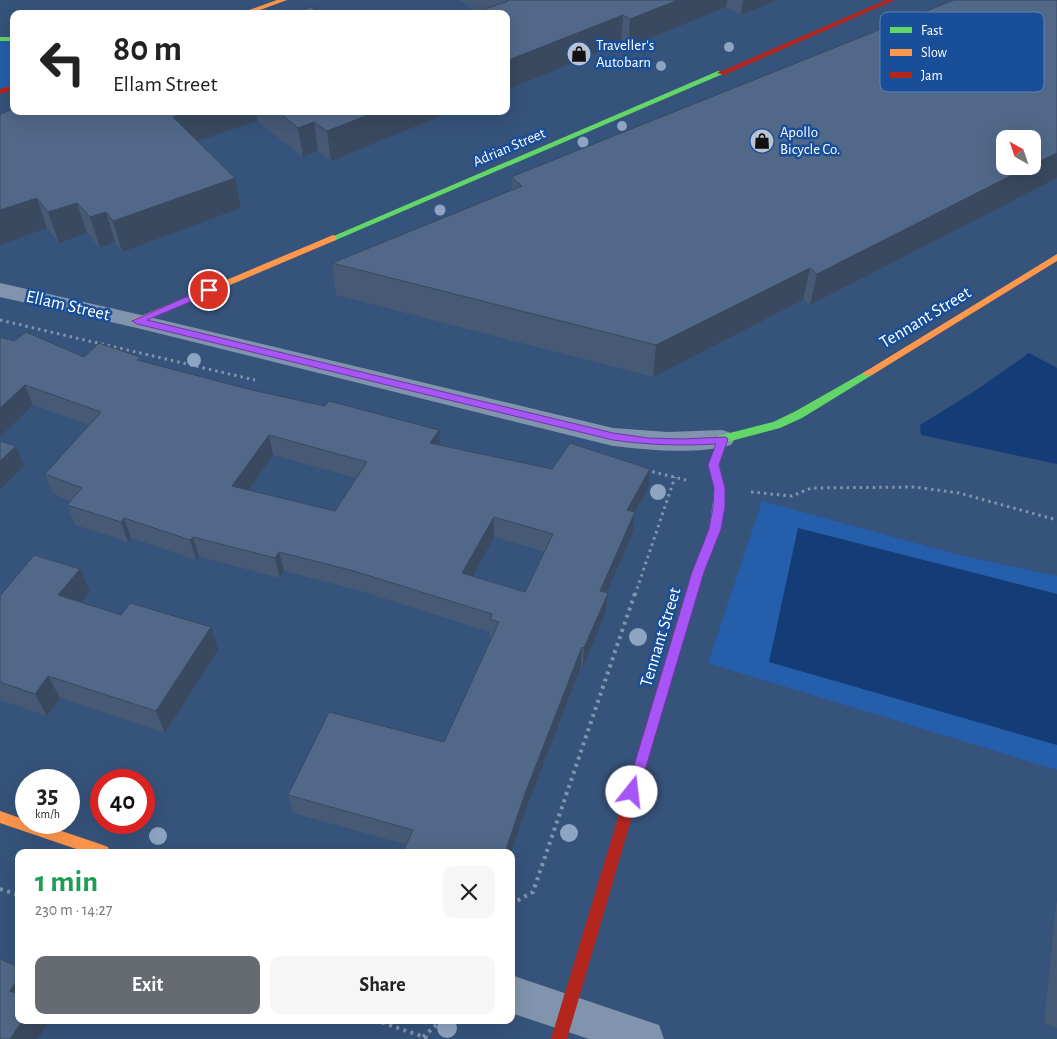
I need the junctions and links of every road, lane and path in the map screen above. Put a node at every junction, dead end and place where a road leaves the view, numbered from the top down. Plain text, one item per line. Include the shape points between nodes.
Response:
1 (284, 0) edge
2 (892, 0) edge
3 (253, 10) edge
4 (1057, 257) edge
5 (0, 290) edge
6 (137, 321) junction
7 (722, 439) junction
8 (675, 477) dead end
9 (0, 817) edge
10 (94, 849) edge
11 (0, 889) edge
12 (15, 894) edge
13 (515, 902) edge
14 (515, 997) edge
15 (387, 1024) edge
16 (438, 1024) edge
17 (562, 1026) edge
18 (423, 1037) junction
19 (430, 1039) edge
20 (645, 1039) edge

1 - 3 street
2 - 6 street, Adrian Street
4 - 7 street, Tennant Street via 798,415 776,425
5 - 6 street, Ellam Street
6 - 7 street, Ellam Street via 613,437 682,442
7 - 17 street, Tennant Street via 714,465 720,488 715,529 698,572
8 - 13 path via 533,892
9 - 10 street
11 - 12 path
14 - 17 street
15 - 18 path
16 - 18 path
17 - 20 street
18 - 19 path

